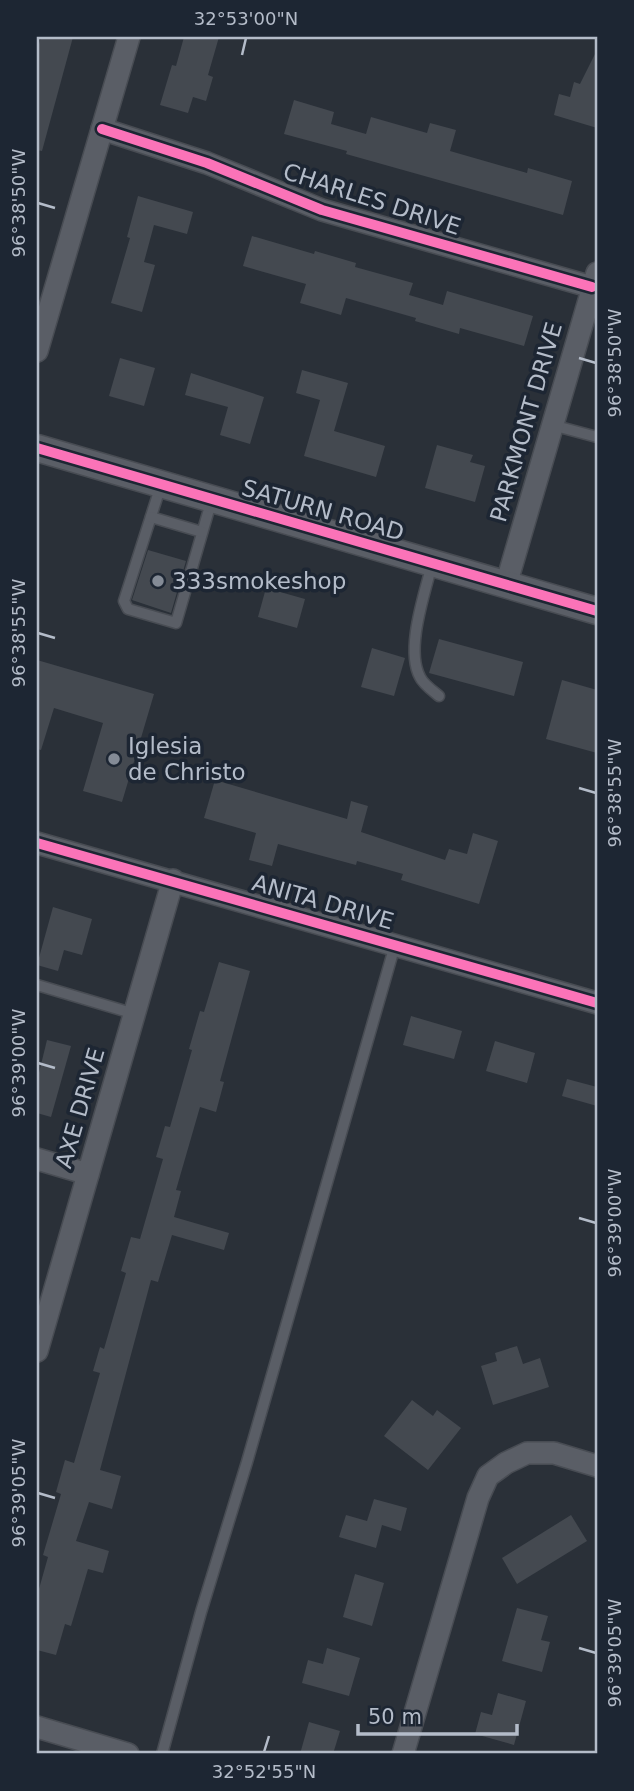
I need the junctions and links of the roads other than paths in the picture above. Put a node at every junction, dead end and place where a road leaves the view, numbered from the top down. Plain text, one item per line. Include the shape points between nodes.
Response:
1 (129, 37) edge
2 (102, 129) junction
3 (595, 280) edge
4 (37, 351) edge
5 (552, 425) junction
6 (597, 437) edge
7 (37, 448) edge
8 (161, 484) junction
9 (212, 499) junction
10 (151, 517) junction
11 (202, 532) junction
12 (432, 564) junction
13 (506, 585) junction
14 (597, 611) edge
15 (439, 696) dead end
16 (37, 843) edge
17 (173, 880) junction
18 (395, 945) junction
19 (37, 985) edge
20 (597, 1003) edge
21 (135, 1014) junction
22 (37, 1158) edge
23 (88, 1174) junction
24 (37, 1351) edge
25 (597, 1466) edge
26 (37, 1727) edge
27 (128, 1754) edge
28 (162, 1754) edge
29 (403, 1754) edge

1 - 2 street
2 - 3 street, CHARLES DRIVE via 207,163 322,210
2 - 4 street
3 - 5 street, PARKMONT DRIVE
5 - 6 lane
5 - 13 street, PARKMONT DRIVE
7 - 8 street, SATURN ROAD
8 - 9 street, SATURN ROAD
8 - 10 lane
9 - 11 lane
9 - 12 street, SATURN ROAD
10 - 11 lane
10 - 11 lane via 124,601 128,609 176,622
12 - 13 street, SATURN ROAD
12 - 15 lane via 415,658 420,678
13 - 14 street, SATURN ROAD
16 - 17 street, ANITA DRIVE
17 - 18 street, ANITA DRIVE
17 - 21 street, AXE DRIVE
18 - 20 street, ANITA DRIVE
18 - 28 lane
19 - 21 lane
21 - 23 street, AXE DRIVE
22 - 23 street
23 - 24 street, AXE DRIVE
25 - 29 street via 554,1453 527,1453 488,1476
26 - 27 street

